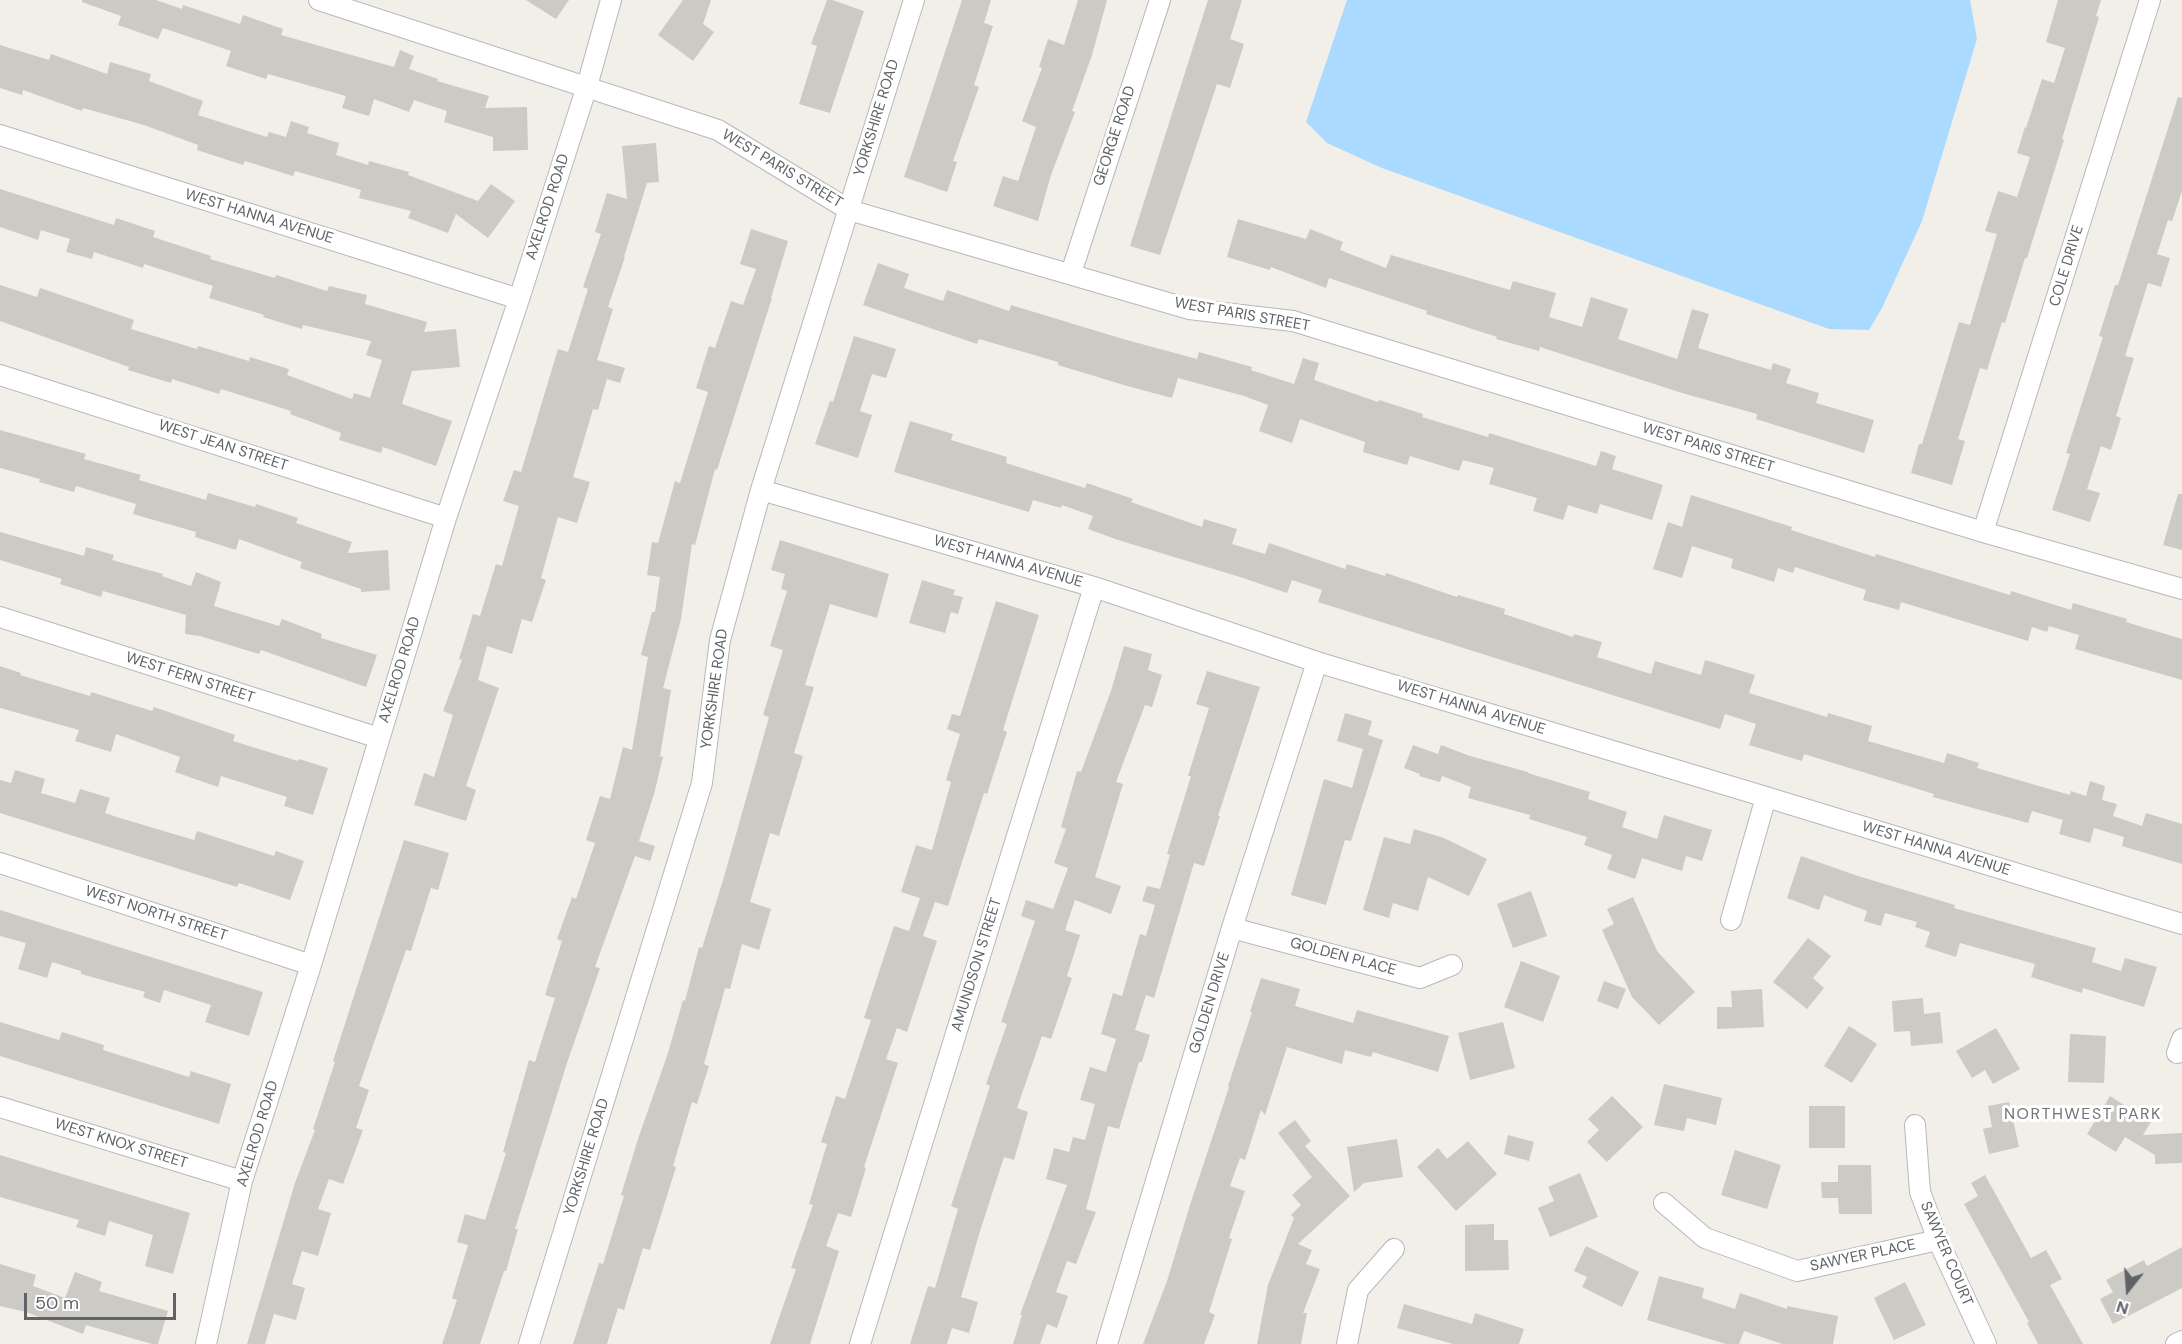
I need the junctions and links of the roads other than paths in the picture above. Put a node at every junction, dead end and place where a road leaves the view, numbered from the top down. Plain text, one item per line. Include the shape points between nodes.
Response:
1 (319, 0) edge
2 (611, 0) edge
3 (914, 0) edge
4 (1160, 0) edge
5 (2150, 0) edge
6 (587, 86) junction
7 (0, 135) edge
8 (849, 210) junction
9 (1071, 273) junction
10 (519, 299) junction
11 (0, 375) edge
12 (761, 490) junction
13 (446, 518) junction
14 (1983, 532) junction
15 (1094, 587) junction
16 (2182, 589) edge
17 (0, 617) edge
18 (1317, 662) junction
19 (380, 738) junction
20 (1766, 796) junction
21 (0, 863) edge
22 (1731, 920) dead end
23 (2182, 924) edge
24 (1232, 928) junction
25 (311, 965) junction
26 (1452, 965) dead end
27 (0, 1107) edge
28 (1915, 1125) dead end
29 (243, 1181) junction
30 (1664, 1203) dead end
31 (1938, 1240) junction
32 (1394, 1249) dead end
33 (2182, 1341) edge
34 (206, 1344) edge
35 (529, 1344) edge
36 (860, 1344) edge
37 (1107, 1344) edge
38 (1347, 1344) edge
39 (1986, 1344) edge
40 (2176, 1344) edge

1 - 6 street, WEST PARIS STREET
2 - 6 street, AXELROD ROAD
3 - 8 street, YORKSHIRE ROAD
4 - 9 street, GEORGE ROAD
5 - 14 street, COLE DRIVE
6 - 8 street, WEST PARIS STREET via 718,130
6 - 10 street, AXELROD ROAD
7 - 10 street, WEST HANNA AVENUE
8 - 9 street, WEST PARIS STREET
8 - 12 street, YORKSHIRE ROAD
9 - 14 street, WEST PARIS STREET via 1189,309 1293,321
10 - 13 street, AXELROD ROAD
11 - 13 street, WEST JEAN STREET
12 - 15 street, WEST HANNA AVENUE
12 - 35 street, YORKSHIRE ROAD via 720,640 702,783
13 - 19 street, AXELROD ROAD
14 - 16 street, WEST PARIS STREET
15 - 18 street, WEST HANNA AVENUE
15 - 36 street, AMUNDSON STREET
17 - 19 street, WEST FERN STREET
18 - 20 street, WEST HANNA AVENUE
18 - 24 street, GOLDEN DRIVE
19 - 25 street, AXELROD ROAD
20 - 22 street
20 - 23 street, WEST HANNA AVENUE
21 - 25 street, WEST NORTH STREET
24 - 26 street, GOLDEN PLACE via 1420,978
24 - 37 street, GOLDEN DRIVE
25 - 29 street, AXELROD ROAD
27 - 29 street, WEST KNOX STREET
28 - 31 street, SAWYER COURT via 1920,1192
29 - 34 street, AXELROD ROAD
30 - 31 street, SAWYER PLACE via 1705,1238 1797,1270
31 - 39 street, SAWYER COURT
32 - 38 street via 1358,1290
33 - 40 street

